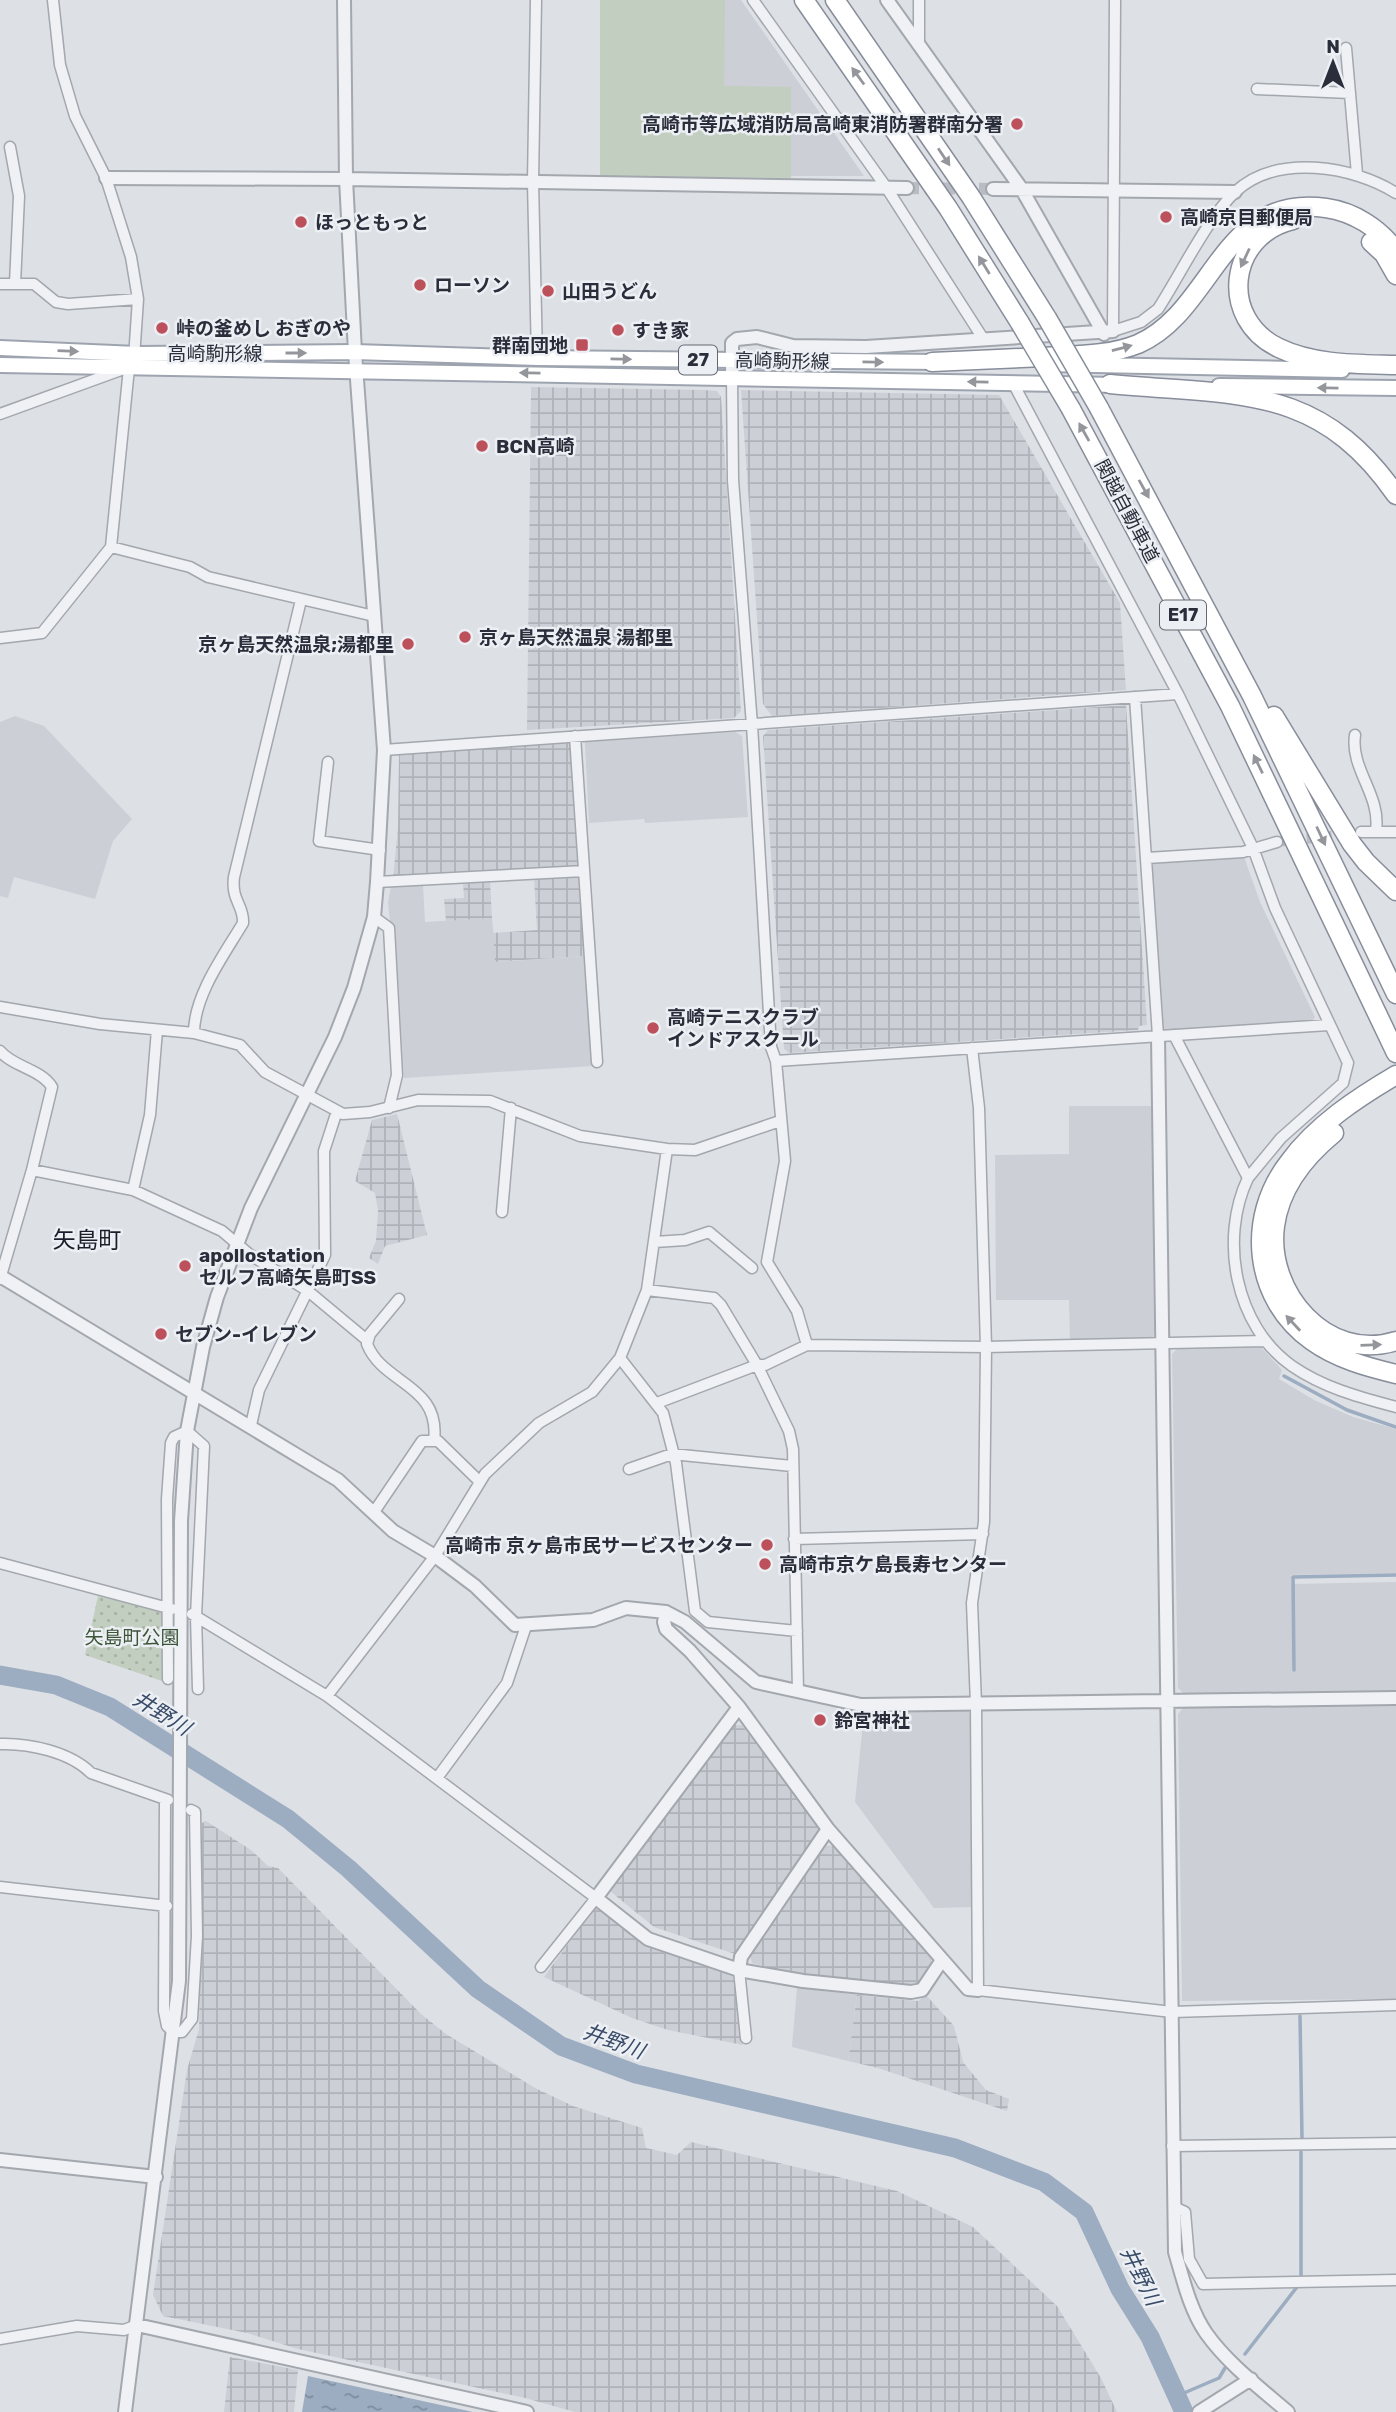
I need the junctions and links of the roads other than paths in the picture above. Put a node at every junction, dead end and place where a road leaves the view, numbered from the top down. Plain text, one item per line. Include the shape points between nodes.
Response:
1 (53, 0) edge
2 (344, 0) edge
3 (536, 0) edge
4 (752, 0) edge
5 (804, 0) edge
6 (835, 0) edge
7 (887, 0) edge
8 (919, 0) edge
9 (1115, 0) edge
10 (919, 46) junction
11 (1346, 48) dead end
12 (1257, 89) dead end
13 (1350, 93) junction
14 (10, 147) dead end
15 (1357, 174) junction
16 (106, 178) junction
17 (346, 178) junction
18 (533, 182) junction
19 (886, 187) junction
20 (907, 188) tunnel mouth
21 (1020, 188) junction
22 (993, 189) tunnel mouth
23 (1115, 189) junction
24 (1236, 192) junction
25 (1396, 193) edge
26 (1396, 251) edge
27 (1396, 275) edge
28 (0, 284) edge
29 (15, 284) junction
30 (138, 299) junction
31 (1108, 332) junction
32 (984, 340) junction
33 (0, 348) edge
34 (355, 352) junction
35 (137, 354) junction
36 (537, 358) junction
37 (732, 360) junction
38 (932, 362) junction
39 (0, 365) edge
40 (1396, 365) edge
41 (129, 368) junction
42 (358, 369) junction
43 (1396, 371) edge
44 (732, 377) junction
45 (1013, 383) junction
46 (1110, 384) junction
47 (1396, 388) edge
48 (0, 414) edge
49 (1396, 495) edge
50 (111, 547) junction
51 (1191, 578) junction
52 (301, 600) junction
53 (374, 615) junction
54 (0, 638) edge
55 (1178, 694) junction
56 (1135, 697) junction
57 (752, 724) junction
58 (1355, 735) dead end
59 (575, 736) junction
60 (384, 750) junction
61 (328, 762) dead end
62 (1376, 830) junction
63 (1361, 832) tunnel mouth
64 (1396, 832) edge
65 (1277, 842) tunnel mouth
66 (1253, 848) junction
67 (380, 850) junction
68 (1147, 858) junction
69 (584, 871) junction
70 (377, 882) junction
71 (1396, 891) edge
72 (374, 917) junction
73 (1396, 995) edge
74 (0, 1007) edge
75 (1329, 1025) junction
76 (157, 1030) junction
77 (194, 1033) junction
78 (1174, 1035) junction
79 (1158, 1036) junction
80 (972, 1048) junction
81 (1391, 1048) edge
82 (0, 1051) edge
83 (776, 1060) junction
84 (597, 1062) dead end
85 (1396, 1074) edge
86 (1396, 1088) edge
87 (307, 1095) junction
88 (389, 1108) junction
89 (511, 1108) junction
90 (337, 1111) junction
91 (779, 1121) junction
92 (667, 1149) junction
93 (32, 1170) junction
94 (1248, 1178) junction
95 (133, 1190) junction
96 (502, 1212) dead end
97 (238, 1242) junction
98 (655, 1242) junction
99 (752, 1268) dead end
100 (0, 1277) edge
101 (647, 1290) junction
102 (308, 1291) junction
103 (400, 1299) dead end
104 (368, 1340) junction
105 (1265, 1341) junction
106 (1396, 1342) edge
107 (1162, 1344) junction
108 (807, 1345) junction
109 (986, 1347) junction
110 (620, 1358) junction
111 (757, 1365) junction
112 (1396, 1374) edge
113 (194, 1392) junction
114 (657, 1403) junction
115 (1396, 1407) edge
116 (251, 1425) junction
117 (187, 1431) junction
118 (434, 1441) junction
119 (671, 1454) junction
120 (792, 1466) junction
121 (629, 1469) dead end
122 (479, 1482) junction
123 (374, 1512) junction
124 (983, 1534) junction
125 (794, 1539) junction
126 (435, 1556) junction
127 (0, 1563) edge
128 (169, 1608) junction
129 (666, 1612) junction
130 (194, 1615) junction
131 (526, 1626) junction
132 (797, 1631) junction
133 (167, 1679) dead end
134 (198, 1689) dead end
135 (798, 1691) junction
136 (327, 1696) junction
137 (1396, 1698) edge
138 (1167, 1702) junction
139 (976, 1704) junction
140 (739, 1707) junction
141 (0, 1744) edge
142 (437, 1778) junction
143 (191, 1810) dead end
144 (828, 1829) junction
145 (0, 1887) edge
146 (596, 1898) junction
147 (167, 1906) junction
148 (942, 1960) junction
149 (541, 1967) dead end
150 (739, 1970) junction
151 (978, 1990) junction
152 (1396, 2006) edge
153 (1172, 2012) junction
154 (174, 2032) junction
155 (746, 2038) dead end
156 (1396, 2143) edge
157 (1172, 2146) junction
158 (0, 2160) edge
159 (156, 2177) junction
160 (1174, 2207) junction
161 (1396, 2280) edge
162 (137, 2325) junction
163 (0, 2339) edge
164 (1251, 2379) junction
165 (125, 2412) edge
166 (527, 2412) edge
167 (1199, 2412) edge
168 (1288, 2412) edge

1 - 16 street via 60,65 75,116
2 - 17 street
3 - 18 street
4 - 19 street
81 -> 5 highway, 関越自動車道 / E17, bridge via 1288,825 1175,600 1071,409 941,197
6 -> 51 highway, 関越自動車道 / E17, bridge via 971,197 1047,318
7 - 10 street
8 - 10 street
9 - 23 street
10 - 21 street
11 - 13 street
12 - 13 street
13 - 15 street
14 - 29 street via 19,196
15 - 24 street via 1315,167 1285,170
15 - 25 street
16 - 17 street
16 - 30 street via 131,257
17 - 18 street
17 - 34 street
18 - 19 street
18 - 36 street
19 - 20 street
19 - 32 street
21 - 22 street
21 - 23 street
21 - 31 street
23 - 24 street
23 - 31 street
24 - 31 street via 1158,309 1141,322
38 -> 26 highway via 1094,354 1138,344 1174,319 1244,231 1291,209 1321,207 1351,215 1378,231
27 -> 40 highway via 1384,254 1359,232 1326,219 1308,218 1276,226 1252,244 1237,276 1237,292 1248,323 1277,347 1321,360
28 - 29 street
29 - 30 street via 34,284 57,302 68,304
30 - 35 street
31 - 32 street
32 - 37 street via 866,347 793,345 746,337 732,344
33 -> 35 main road, 高崎駒形線 / 27
35 -> 34 main road, 高崎駒形線 / 27
34 - 36 main road, 高崎駒形線 / 27
34 - 42 street
35 - 41 street
36 -> 37 main road, 高崎駒形線 / 27
37 -> 38 main road, 高崎駒形線 / 27
37 - 44 street
38 - 43 main road, 高崎駒形線 / 27
39 - 41 main road, 高崎駒形線 / 27
41 - 42 main road, 高崎駒形線 / 27
41 - 48 street
41 - 50 street
44 -> 42 main road, 高崎駒形線 / 27
42 - 53 street
45 -> 44 main road, 高崎駒形線 / 27
44 - 57 street via 733,480
45 - 46 main road, 高崎駒形線 / 27
45 - 55 street
47 -> 46 main road, 高崎駒形線 / 27
46 - 49 highway via 1265,400 1310,413 1361,452
50 - 52 street
50 - 54 street via 42,634
51 - 71 highway via 1352,844
51 -> 73 highway, 関越自動車道 / E17
52 - 53 street
52 - 77 street via 234,877 232,892 243,923 201,1002
53 - 60 street
55 - 56 street
55 - 66 street
56 - 57 street
56 - 68 street
57 - 59 street
57 - 83 street via 771,1047
58 - 62 street via 1353,750 1378,815
59 - 60 street
59 - 69 street
60 - 67 street
61 - 67 street via 319,841
62 - 63 street
62 - 64 street
65 - 66 street
66 - 68 street
66 - 75 street
67 - 70 street
68 - 79 street
69 - 70 street
69 - 84 street
70 - 72 street
72 - 87 street via 354,988
72 - 88 street via 389,928 397,1075
74 - 76 street
75 - 78 street
75 - 94 street via 1348,1063 1343,1083 1281,1138
76 - 77 street
76 - 95 street via 152,1105
77 - 87 street via 240,1045 265,1072
78 - 79 street
78 - 94 street
79 - 80 street
79 - 107 street
80 - 83 street
80 - 109 street via 979,1108
81 - 85 highway, 関越自動車道
82 - 93 street via 52,1087
83 - 91 street via 782,1106
112 -> 85 highway via 1331,1352 1298,1329 1274,1299 1262,1264 1261,1244 1267,1202 1294,1155 1338,1113
86 -> 106 highway via 1349,1120 1302,1165 1279,1209 1275,1244 1287,1293 1313,1324 1345,1342
87 - 90 street
87 - 97 street
88 - 89 street via 418,1100 490,1101
88 - 90 street via 365,1113
89 - 92 street via 580,1136
89 - 96 street
90 - 102 street via 324,1151 325,1255
91 - 92 street via 695,1150
91 - 108 street via 785,1161 767,1262 797,1311
92 - 98 street
93 - 95 street
93 - 100 street
94 - 105 street via 1233,1229 1234,1265 1240,1289
95 - 97 street
97 - 102 street via 249,1254
97 - 113 street via 217,1297
98 - 99 street via 709,1232
98 - 101 street
100 - 113 street
101 - 110 street
101 - 111 street via 714,1298
102 - 104 street
102 - 116 street via 259,1390
103 - 104 street
104 - 118 street via 377,1363 416,1391 430,1408
105 - 107 street
105 - 115 street via 1316,1380 1349,1395
107 - 109 street
107 - 138 street
108 - 109 street
108 - 111 street
109 - 124 street
110 - 114 street
110 - 122 street via 592,1392 539,1423
111 - 114 street
111 - 120 street via 789,1431
113 - 116 street
113 - 117 street
114 - 119 street
116 - 123 street via 338,1480
117 - 128 street via 171,1443
117 - 130 street via 204,1446
117 - 154 street via 181,1521 181,1936
118 - 122 street
118 - 123 street via 422,1441
119 - 120 street
119 - 121 street
119 - 132 street via 676,1463 695,1611 708,1622
120 - 125 street
122 - 126 street
123 - 126 street via 393,1531
124 - 125 street
124 - 139 street via 972,1603
125 - 132 street
126 - 131 street via 475,1586 508,1620
126 - 136 street
127 - 128 street
128 - 133 street
129 - 131 street via 625,1608 593,1620
129 - 135 street via 685,1622 757,1682
129 - 140 street via 666,1629
130 - 134 street
130 - 136 street
131 - 142 street via 507,1683
132 - 135 street
135 - 139 street via 861,1704
136 - 142 street
137 - 138 street
138 - 139 street
138 - 153 street
139 - 151 street
140 - 144 street
140 - 146 street
141 - 147 street via 24,1744 167,1800
142 - 146 street
143 - 154 street via 195,1812 197,1936 191,2019 183,2032
144 - 148 street
144 - 150 street via 741,1957
145 - 147 street
146 - 149 street
146 - 150 street via 648,1939
147 - 154 street via 164,2011 167,2026
148 - 150 street via 922,1990 911,1992
148 - 151 street via 968,1989
150 - 155 street
151 - 153 street
152 - 153 street
153 - 157 street
154 - 159 street
156 - 157 street
157 - 160 street
158 - 159 street
159 - 162 street
160 - 161 street via 1185,2211 1189,2259 1203,2284
160 - 164 street via 1175,2252 1200,2321 1222,2352
162 - 163 street via 124,2330 77,2326
162 - 165 street
162 - 166 street
164 - 167 street
164 - 168 street

